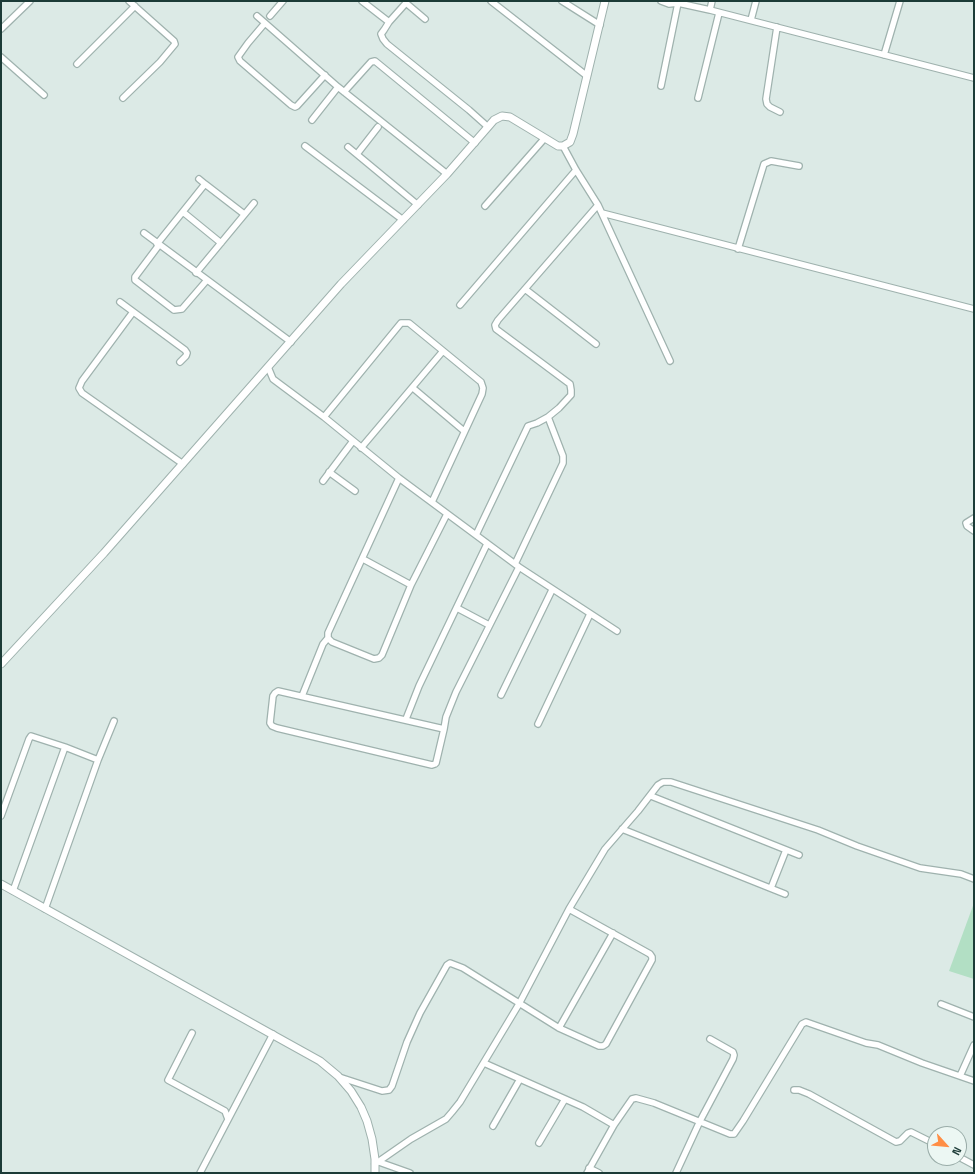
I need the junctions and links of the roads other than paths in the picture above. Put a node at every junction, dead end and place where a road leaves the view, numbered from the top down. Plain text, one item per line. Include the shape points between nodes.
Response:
1 (30, 1) edge
2 (129, 1) edge
3 (283, 1) edge
4 (362, 1) edge
5 (492, 1) edge
6 (562, 1) edge
7 (605, 1) edge
8 (661, 1) edge
9 (712, 1) edge
10 (756, 1) edge
11 (900, 1) edge
12 (406, 2) edge
13 (669, 2) edge
14 (678, 3) junction
15 (135, 6) junction
16 (710, 10) junction
17 (719, 13) junction
18 (257, 16) dead end
19 (270, 16) dead end
20 (425, 19) dead end
21 (751, 20) junction
22 (389, 22) junction
23 (265, 23) junction
24 (600, 25) junction
25 (2, 27) edge
26 (777, 28) junction
27 (884, 55) junction
28 (1, 57) edge
29 (77, 64) dead end
30 (325, 75) junction
31 (587, 76) junction
32 (974, 78) edge
33 (661, 86) dead end
34 (338, 87) junction
35 (344, 92) junction
36 (44, 96) dead end
37 (123, 98) dead end
38 (698, 98) dead end
39 (780, 112) dead end
40 (312, 120) dead end
41 (488, 127) junction
42 (378, 128) dead end
43 (544, 139) junction
44 (475, 143) junction
45 (305, 146) dead end
46 (563, 146) junction
47 (348, 147) dead end
48 (357, 154) junction
49 (799, 166) dead end
50 (576, 170) junction
51 (447, 174) junction
52 (199, 179) dead end
53 (204, 184) junction
54 (254, 203) dead end
55 (418, 205) junction
56 (598, 205) junction
57 (486, 206) dead end
58 (183, 212) junction
59 (244, 214) junction
60 (602, 214) junction
61 (403, 220) junction
62 (144, 233) dead end
63 (220, 243) junction
64 (158, 245) junction
65 (738, 248) junction
66 (196, 273) junction
67 (207, 280) junction
68 (525, 289) junction
69 (120, 302) dead end
70 (460, 305) dead end
71 (974, 309) edge
72 (132, 312) junction
73 (290, 342) junction
74 (596, 344) dead end
75 (443, 351) junction
76 (670, 360) dead end
77 (180, 362) dead end
78 (268, 367) junction
79 (413, 388) junction
80 (324, 417) junction
81 (548, 417) junction
82 (464, 431) junction
83 (353, 441) junction
84 (361, 448) junction
85 (183, 464) junction
86 (329, 472) junction
87 (399, 478) junction
88 (323, 481) dead end
89 (355, 491) dead end
90 (432, 502) junction
91 (447, 514) junction
92 (974, 518) edge
93 (974, 531) edge
94 (476, 535) junction
95 (487, 544) junction
96 (363, 559) junction
97 (517, 566) junction
98 (411, 585) junction
99 (552, 590) junction
100 (457, 608) junction
101 (590, 614) junction
102 (489, 625) junction
103 (617, 631) dead end
104 (328, 638) junction
105 (1, 664) edge
106 (501, 695) dead end
107 (302, 696) junction
108 (406, 720) junction
109 (114, 722) dead end
110 (538, 724) dead end
111 (444, 729) junction
112 (65, 747) junction
113 (98, 760) junction
114 (651, 796) junction
115 (1, 816) edge
116 (622, 829) junction
117 (786, 850) junction
118 (799, 855) dead end
119 (974, 879) edge
120 (1, 884) edge
121 (771, 888) junction
122 (13, 891) junction
123 (786, 894) dead end
124 (45, 909) junction
125 (569, 909) junction
126 (613, 933) junction
127 (519, 1004) junction
128 (941, 1004) dead end
129 (974, 1018) edge
130 (559, 1028) junction
131 (192, 1033) dead end
132 (273, 1034) junction
133 (710, 1039) dead end
134 (974, 1044) edge
135 (484, 1063) junction
136 (338, 1076) junction
137 (960, 1076) junction
138 (520, 1079) junction
139 (974, 1081) edge
140 (794, 1090) dead end
141 (565, 1098) junction
142 (228, 1119) junction
143 (700, 1121) junction
144 (614, 1125) junction
145 (494, 1126) dead end
146 (927, 1140) edge
147 (539, 1143) dead end
148 (377, 1163) junction
149 (588, 1171) edge
150 (200, 1173) edge
151 (375, 1173) edge
152 (410, 1173) edge
153 (599, 1173) edge
154 (676, 1173) edge

1 - 25 street
2 - 15 street
3 - 19 street
4 - 22 street
5 - 31 street
6 - 24 street
7 - 24 street
8 - 13 street
9 - 16 street
10 - 21 street
11 - 27 street
12 - 20 street
12 - 22 street
13 - 14 street
14 - 16 street
14 - 33 street
15 - 29 street
15 - 37 street via 175,44
16 - 17 street
17 - 21 street
17 - 38 street
18 - 23 street
21 - 26 street
22 - 41 street via 382,39
23 - 30 street
23 - 30 street via 238,57 240,61 295,107
24 - 31 street
26 - 27 street
26 - 39 street via 766,99 770,107
27 - 32 street
28 - 36 street
30 - 34 street
31 - 46 street via 573,134 570,142
34 - 35 street
34 - 40 street
35 - 44 street via 371,62 375,61
35 - 51 street
41 - 43 street via 502,116 510,117
41 - 44 street
42 - 48 street
43 - 46 street via 553,145
43 - 57 street
44 - 51 street
45 - 61 street
46 - 50 street
47 - 48 street
48 - 55 street
49 - 65 street via 771,161 764,164
50 - 56 street
50 - 70 street
51 - 55 street
52 - 53 street
53 - 58 street
53 - 59 street
54 - 59 street
55 - 61 street
56 - 60 street
56 - 68 street
58 - 63 street
58 - 64 street
59 - 63 street
60 - 65 street
60 - 76 street
61 - 73 street
62 - 64 street
63 - 66 street
64 - 66 street
64 - 67 street via 135,280 174,310 182,309
65 - 71 street
66 - 67 street
67 - 73 street
68 - 74 street
68 - 81 street via 495,325 496,329 570,384 571,395
69 - 72 street
72 - 77 street via 185,350 186,356
72 - 85 street via 82,381 80,388 82,393
73 - 78 street
75 - 79 street
75 - 80 street via 409,323 401,323
75 - 82 street via 481,382 483,388
78 - 80 street via 273,379
78 - 85 street
79 - 82 street
79 - 84 street
80 - 83 street
81 - 94 street via 528,426
81 - 97 street via 564,456 563,463
82 - 90 street
83 - 84 street
83 - 86 street
84 - 87 street
85 - 105 street
86 - 88 street
86 - 89 street
87 - 90 street
87 - 96 street
90 - 91 street
91 - 94 street
91 - 98 street
92 - 93 street via 966,523 966,526
94 - 95 street
95 - 97 street
95 - 100 street
96 - 98 street
96 - 104 street via 328,633
97 - 99 street
97 - 102 street
98 - 104 street via 379,658 374,659
99 - 101 street
99 - 106 street
100 - 102 street
100 - 108 street via 419,686
101 - 103 street
101 - 110 street
102 - 111 street via 456,692
104 - 107 street via 323,644
107 - 108 street
107 - 111 street via 278,691 275,693 271,725 432,765 436,763
108 - 111 street
109 - 113 street
112 - 113 street
112 - 115 street via 35,736 30,738
112 - 122 street
113 - 124 street
114 - 116 street
114 - 117 street
114 - 119 street via 658,785 666,781 671,782 818,830 920,868 961,874
116 - 121 street
116 - 125 street via 605,849
117 - 118 street
117 - 121 street
120 - 122 street
121 - 123 street
122 - 124 street
124 - 132 street
125 - 126 street
125 - 127 street
126 - 130 street
126 - 130 street via 650,954 652,960 606,1044 599,1046
127 - 130 street
127 - 135 street
127 - 136 street via 463,968 449,963 420,1014 389,1090 382,1091
128 - 129 street
131 - 142 street via 168,1080 225,1112
132 - 136 street via 320,1061
132 - 142 street
133 - 143 street via 734,1055
134 - 137 street
135 - 138 street
135 - 148 street via 449,1116
136 - 148 street via 358,1102 367,1121
137 - 139 street
137 - 143 street via 878,1045 806,1022 802,1024 734,1134
138 - 141 street
138 - 145 street
140 - 146 street via 809,1094 896,1142 912,1132
141 - 144 street
141 - 147 street
142 - 150 street
143 - 144 street via 654,1103 632,1098
143 - 154 street
144 - 149 street
148 - 151 street
148 - 152 street
149 - 153 street

